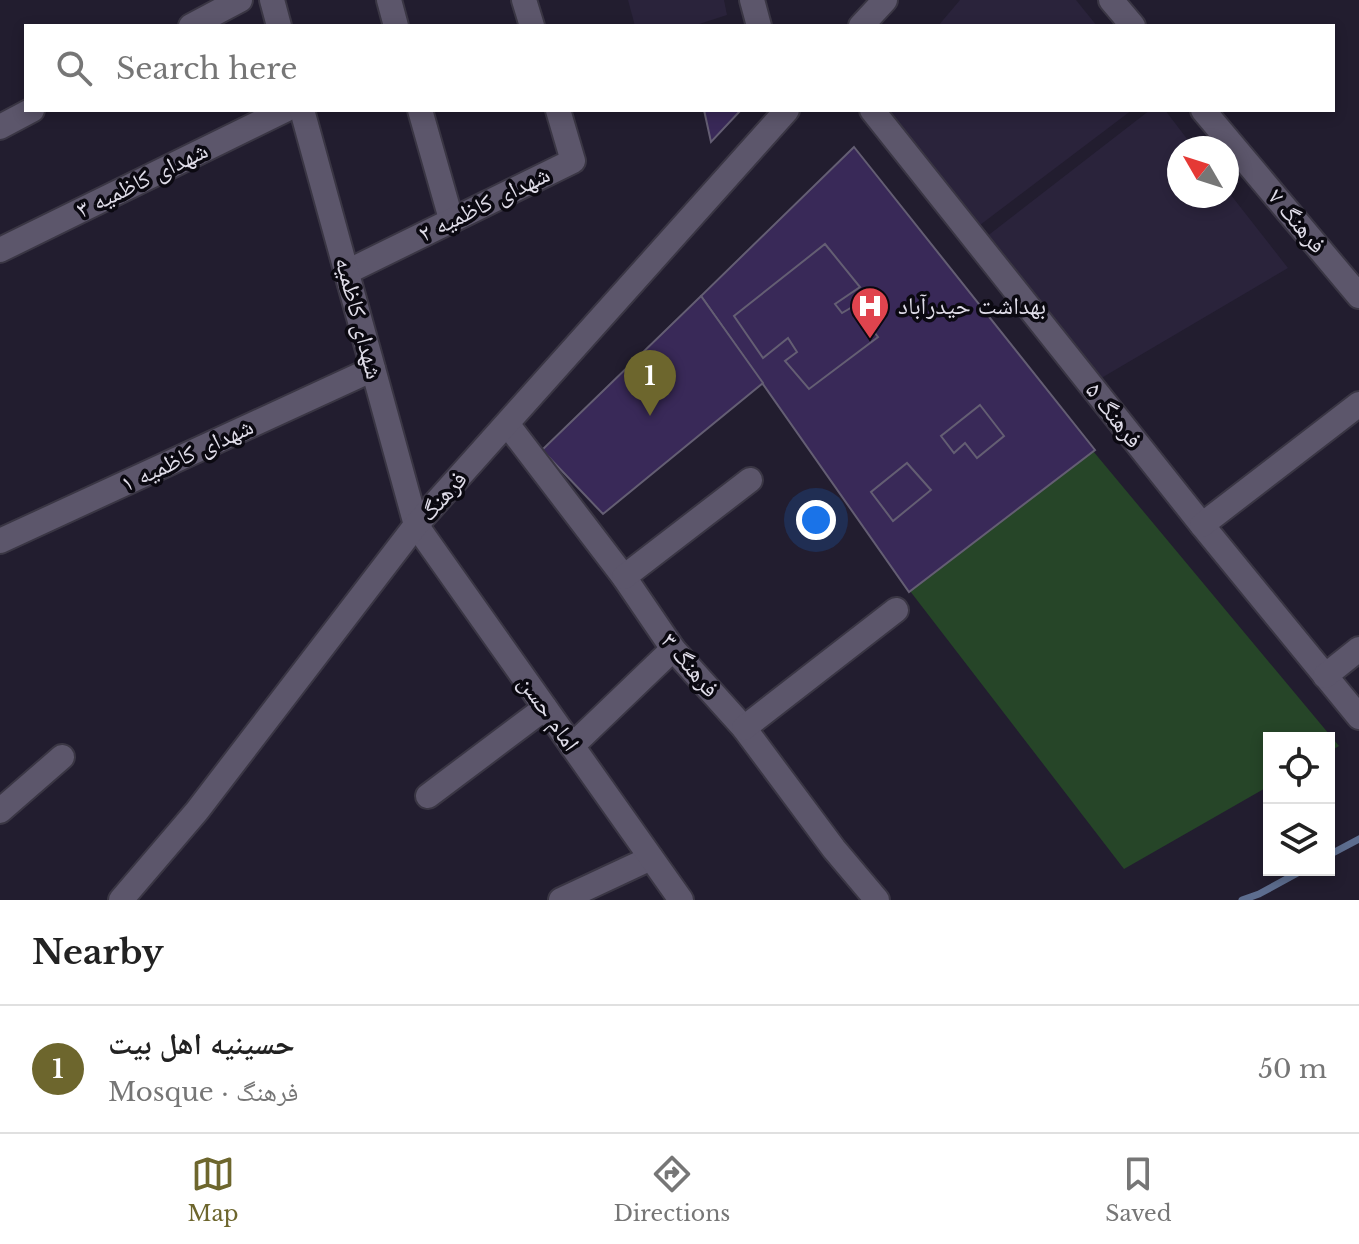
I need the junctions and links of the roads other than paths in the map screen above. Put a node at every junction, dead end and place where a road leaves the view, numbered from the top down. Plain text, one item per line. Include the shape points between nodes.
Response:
1 (240, 0) edge
2 (272, 0) edge
3 (389, 0) edge
4 (524, 0) edge
5 (752, 0) edge
6 (885, 0) edge
7 (1111, 0) edge
8 (195, 24) edge
9 (278, 24) edge
10 (395, 24) edge
11 (531, 24) edge
12 (758, 24) edge
13 (863, 24) edge
14 (1131, 24) edge
15 (28, 112) edge
16 (281, 112) edge
17 (303, 112) edge
18 (421, 112) edge
19 (559, 112) edge
20 (783, 112) edge
21 (874, 112) edge
22 (1205, 112) edge
23 (0, 127) edge
24 (451, 219) junction
25 (0, 250) edge
26 (347, 272) junction
27 (1359, 296) edge
28 (373, 369) junction
29 (1359, 404) edge
30 (508, 425) junction
31 (750, 480) dead end
32 (416, 525) junction
33 (1202, 525) junction
34 (0, 541) edge
35 (624, 577) junction
36 (896, 610) dead end
37 (673, 649) junction
38 (1359, 649) edge
39 (1325, 676) junction
40 (545, 708) junction
41 (1359, 717) edge
42 (744, 728) junction
43 (572, 746) junction
44 (62, 757) dead end
45 (428, 796) dead end
46 (0, 811) edge
47 (651, 858) junction
48 (121, 900) edge
49 (561, 900) edge
50 (681, 900) edge
51 (877, 900) edge

1 - 8 street
2 - 9 street
3 - 10 street
4 - 11 street
5 - 12 street
6 - 13 street
7 - 14 street
15 - 23 street
16 - 25 street, شهدای کاظمیه ۳
17 - 26 street, شهدای کاظمیه
18 - 24 street
19 - 24 street, شهدای کاظمیه ۲ via 573,161
20 - 30 street, فرهنگ
21 - 33 street, فرهنگ ۵
22 - 27 street, فرهنگ ۷
24 - 26 street, شهدای کاظمیه ۲
26 - 28 street, شهدای کاظمیه
28 - 32 street, شهدای کاظمیه
28 - 34 street, شهدای کاظمیه ۱
29 - 33 street
30 - 32 street, فرهنگ
30 - 35 street, فرهنگ ۳
31 - 35 street
32 - 40 street, امام حسن
32 - 48 street, فرهنگ via 197,811
33 - 39 street, فرهنگ ۵
35 - 37 street, فرهنگ ۳
36 - 42 street
37 - 42 street, فرهنگ ۳
37 - 43 street
38 - 39 street
39 - 41 street, فرهنگ ۵
40 - 43 street, امام حسن
40 - 45 street
42 - 51 street, فرهنگ ۳
43 - 47 street, امام حسن
44 - 46 street
47 - 49 street
47 - 50 street, امام حسن

